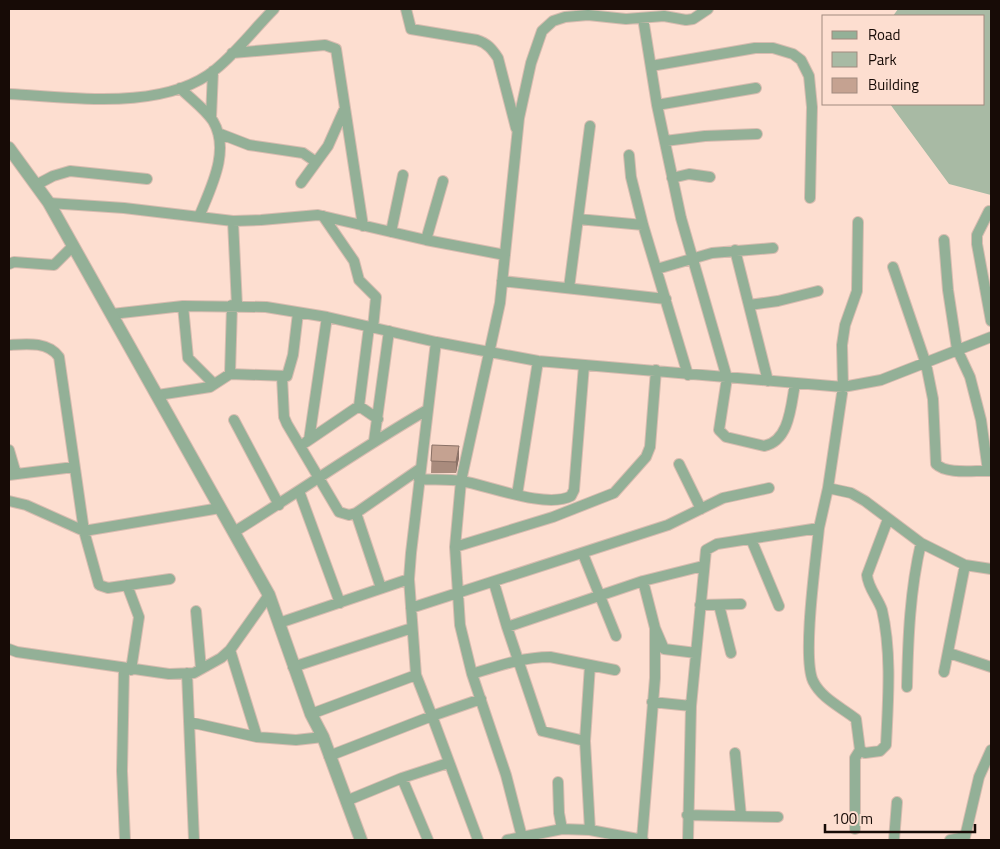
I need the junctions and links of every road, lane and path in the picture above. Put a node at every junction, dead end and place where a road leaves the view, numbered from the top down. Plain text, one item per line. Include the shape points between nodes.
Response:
1 (274, 9) edge
2 (406, 9) edge
3 (708, 9) edge
4 (644, 18) junction
5 (232, 52) junction
6 (651, 66) junction
7 (213, 71) junction
8 (180, 88) junction
9 (756, 88) dead end
10 (9, 94) edge
11 (657, 105) junction
12 (345, 107) junction
13 (210, 118) junction
14 (590, 126) dead end
15 (218, 134) junction
16 (518, 134) junction
17 (757, 134) dead end
18 (665, 141) junction
19 (9, 148) edge
20 (630, 155) dead end
21 (316, 162) junction
22 (402, 175) dead end
23 (710, 177) dead end
24 (672, 178) junction
25 (147, 179) dead end
26 (443, 181) dead end
27 (301, 182) dead end
28 (36, 185) junction
29 (810, 198) dead end
30 (49, 203) junction
31 (989, 211) dead end
32 (323, 216) junction
33 (199, 217) junction
34 (578, 219) junction
35 (233, 220) junction
36 (858, 222) dead end
37 (644, 224) junction
38 (363, 226) junction
39 (390, 232) junction
40 (426, 240) junction
41 (944, 240) dead end
42 (72, 247) junction
43 (773, 248) dead end
44 (735, 250) junction
45 (505, 255) junction
46 (692, 258) junction
47 (9, 264) edge
48 (893, 267) dead end
49 (657, 269) junction
50 (502, 281) junction
51 (569, 288) junction
52 (818, 291) dead end
53 (666, 299) junction
54 (749, 305) junction
55 (184, 306) junction
56 (234, 306) junction
57 (298, 313) junction
58 (112, 314) junction
59 (327, 317) junction
60 (991, 321) edge
61 (371, 327) junction
62 (389, 331) junction
63 (991, 337) edge
64 (436, 342) junction
65 (9, 345) edge
66 (956, 349) junction
67 (488, 353) junction
68 (538, 361) junction
69 (926, 364) junction
70 (584, 365) junction
71 (656, 370) junction
72 (230, 374) junction
73 (688, 375) junction
74 (282, 376) junction
75 (727, 378) junction
76 (768, 381) junction
77 (214, 384) junction
78 (795, 384) junction
79 (843, 387) junction
80 (158, 395) junction
81 (359, 406) junction
82 (428, 410) junction
83 (378, 419) junction
84 (234, 420) dead end
85 (374, 441) junction
86 (305, 443) junction
87 (9, 450) edge
88 (679, 464) dead end
89 (74, 467) junction
90 (421, 468) junction
91 (990, 471) edge
92 (12, 475) edge
93 (319, 479) junction
94 (419, 479) junction
95 (461, 481) junction
96 (768, 488) dead end
97 (828, 488) junction
98 (299, 491) junction
99 (517, 495) junction
100 (9, 501) edge
101 (279, 505) junction
102 (220, 508) junction
103 (701, 509) junction
104 (356, 513) junction
105 (888, 519) junction
106 (819, 528) junction
107 (84, 530) junction
108 (234, 532) junction
109 (752, 539) junction
110 (921, 543) junction
111 (455, 547) junction
112 (583, 554) junction
113 (965, 565) junction
114 (703, 566) junction
115 (991, 569) edge
116 (409, 579) junction
117 (170, 580) dead end
118 (643, 581) junction
119 (494, 583) junction
120 (127, 585) junction
121 (381, 588) junction
122 (269, 595) junction
123 (458, 595) junction
124 (601, 596) junction
125 (340, 603) junction
126 (741, 604) dead end
127 (719, 605) junction
128 (700, 606) junction
129 (779, 606) dead end
130 (411, 608) junction
131 (196, 611) dead end
132 (279, 623) junction
133 (507, 627) junction
134 (412, 628) junction
135 (655, 628) junction
136 (616, 636) dead end
137 (230, 650) junction
138 (11, 651) edge
139 (696, 653) junction
140 (731, 653) dead end
141 (949, 653) junction
142 (518, 660) junction
143 (590, 665) junction
144 (991, 665) edge
145 (293, 667) junction
146 (128, 669) junction
147 (201, 669) junction
148 (615, 670) dead end
149 (944, 672) dead end
150 (187, 673) junction
151 (472, 674) junction
152 (416, 675) junction
153 (907, 687) dead end
154 (481, 699) junction
155 (652, 702) junction
156 (691, 706) junction
157 (311, 714) junction
158 (432, 716) junction
159 (189, 722) junction
160 (257, 737) junction
161 (323, 737) junction
162 (585, 742) junction
163 (860, 750) junction
164 (991, 750) edge
165 (735, 753) dead end
166 (329, 756) junction
167 (448, 763) junction
168 (402, 778) junction
169 (558, 782) dead end
170 (346, 801) junction
171 (897, 802) dead end
172 (687, 815) junction
173 (740, 816) junction
174 (778, 817) dead end
175 (562, 829) junction
176 (855, 829) dead end
177 (590, 830) junction
178 (522, 836) junction
179 (125, 840) edge
180 (194, 840) edge
181 (361, 840) edge
182 (428, 840) edge
183 (478, 840) edge
184 (507, 840) edge
185 (642, 840) edge
186 (688, 840) edge
187 (894, 840) edge
188 (950, 840) edge

1 - 5 street
2 - 16 street via 411,29 476,40 493,49
3 - 4 street via 686,20 664,16
4 - 6 street
4 - 16 street via 588,15 565,17 547,25 531,63
5 - 7 street
5 - 12 street via 331,46 338,56
6 - 11 street
6 - 29 street via 755,48 773,48 801,60 809,76 812,108
7 - 8 street
7 - 13 street
8 - 10 street via 151,95 115,98
8 - 13 street
9 - 11 street
11 - 18 street
12 - 21 street via 328,146
12 - 38 street
13 - 15 street
14 - 34 street
15 - 21 street via 249,145 303,153
15 - 33 street via 220,159
16 - 45 street
17 - 18 street
18 - 24 street
19 - 28 street
20 - 37 street via 631,176
21 - 27 street
22 - 39 street
23 - 24 street via 689,174
24 - 46 street
25 - 28 street via 70,171
26 - 40 street
28 - 30 street
30 - 33 street
30 - 42 street
31 - 60 street via 977,235 977,244
32 - 35 street via 310,214
32 - 38 street
32 - 61 street via 354,261 359,280 376,297
33 - 35 street
34 - 37 street
34 - 51 street
35 - 56 street
36 - 79 street via 857,292 845,325 842,345
37 - 49 street
38 - 39 street
39 - 40 street
40 - 45 street
41 - 66 street
42 - 47 street via 54,265
42 - 58 street
43 - 44 street
44 - 46 street
44 - 54 street
45 - 50 street
46 - 49 street
46 - 75 street
48 - 69 street
49 - 53 street
50 - 51 street
50 - 67 street
51 - 53 street
52 - 54 street
53 - 73 street
54 - 76 street
55 - 56 street
55 - 58 street
55 - 77 street via 188,358
56 - 57 street
56 - 72 street
57 - 59 street
57 - 74 street via 293,355 287,376
58 - 80 street
59 - 61 street
59 - 86 street
61 - 62 street
61 - 81 street
62 - 64 street
62 - 83 street
63 - 66 street
64 - 67 street
64 - 82 street
65 - 89 street via 47,347 59,356
66 - 69 street
66 - 91 street via 970,377
67 - 68 street
67 - 95 street
68 - 70 street
68 - 99 street
69 - 79 street via 881,380
69 - 91 street via 933,399 936,464 952,470
70 - 71 street
70 - 99 street via 571,496 564,500
71 - 73 street
71 - 111 street via 650,447 646,457 614,493 553,517
72 - 74 street
72 - 77 street
73 - 75 street
74 - 86 street via 284,417
75 - 76 street
75 - 78 street via 719,430 726,437 764,446 784,432
76 - 78 street
77 - 80 street
78 - 79 street
79 - 97 street
80 - 102 street
81 - 83 street
81 - 86 street
82 - 85 street
82 - 90 street
83 - 85 street
84 - 101 street
85 - 93 street
86 - 93 street
87 - 92 street
88 - 103 street
89 - 92 street
89 - 107 street
90 - 94 street
90 - 104 street
93 - 98 street
93 - 104 street via 339,512
94 - 95 street
94 - 116 street
95 - 99 street
95 - 111 street
96 - 103 street via 723,498
97 - 105 street via 851,493
97 - 106 street
98 - 101 street
98 - 125 street
100 - 107 street
101 - 108 street
102 - 107 street
102 - 108 street
103 - 112 street via 668,525
104 - 121 street
105 - 110 street
105 - 163 street via 867,575 881,610 886,652 886,745 880,752
106 - 109 street
106 - 163 street via 809,667 822,695 856,719
107 - 120 street via 99,585 108,588
108 - 122 street
109 - 114 street via 709,547
109 - 129 street
110 - 113 street
110 - 153 street via 910,610
111 - 123 street
112 - 119 street
112 - 124 street
113 - 115 street
113 - 141 street
114 - 118 street
114 - 128 street
116 - 121 street
116 - 130 street
117 - 120 street
118 - 124 street
118 - 135 street
119 - 123 street
119 - 133 street
120 - 146 street via 139,617
121 - 125 street
122 - 132 street
122 - 137 street
123 - 130 street
123 - 151 street via 460,626
124 - 133 street
124 - 136 street
125 - 132 street
126 - 127 street
127 - 128 street
127 - 140 street
128 - 139 street
130 - 134 street
131 - 147 street
132 - 145 street
133 - 142 street
134 - 145 street
134 - 152 street
135 - 139 street via 664,649
135 - 155 street
137 - 147 street
137 - 160 street
138 - 146 street
139 - 156 street
141 - 144 street
141 - 149 street
142 - 143 street via 550,657
142 - 151 street
142 - 162 street via 542,731
143 - 148 street
143 - 162 street
145 - 157 street
146 - 150 street
146 - 179 street via 122,771
147 - 150 street
150 - 159 street
151 - 154 street
152 - 157 street
152 - 158 street
154 - 158 street
154 - 178 street
155 - 156 street
155 - 185 street
156 - 172 street
157 - 161 street
158 - 166 street
158 - 167 street
159 - 160 street
159 - 180 street
160 - 161 street via 296,740
161 - 166 street
162 - 177 street
163 - 176 street via 855,758
164 - 188 street via 979,777 965,837
165 - 173 street
166 - 170 street
167 - 168 street
167 - 183 street
168 - 170 street
168 - 182 street
169 - 175 street
170 - 181 street
171 - 187 street
172 - 173 street
172 - 186 street
173 - 174 street
175 - 177 street
175 - 178 street
177 - 185 street
178 - 184 street

